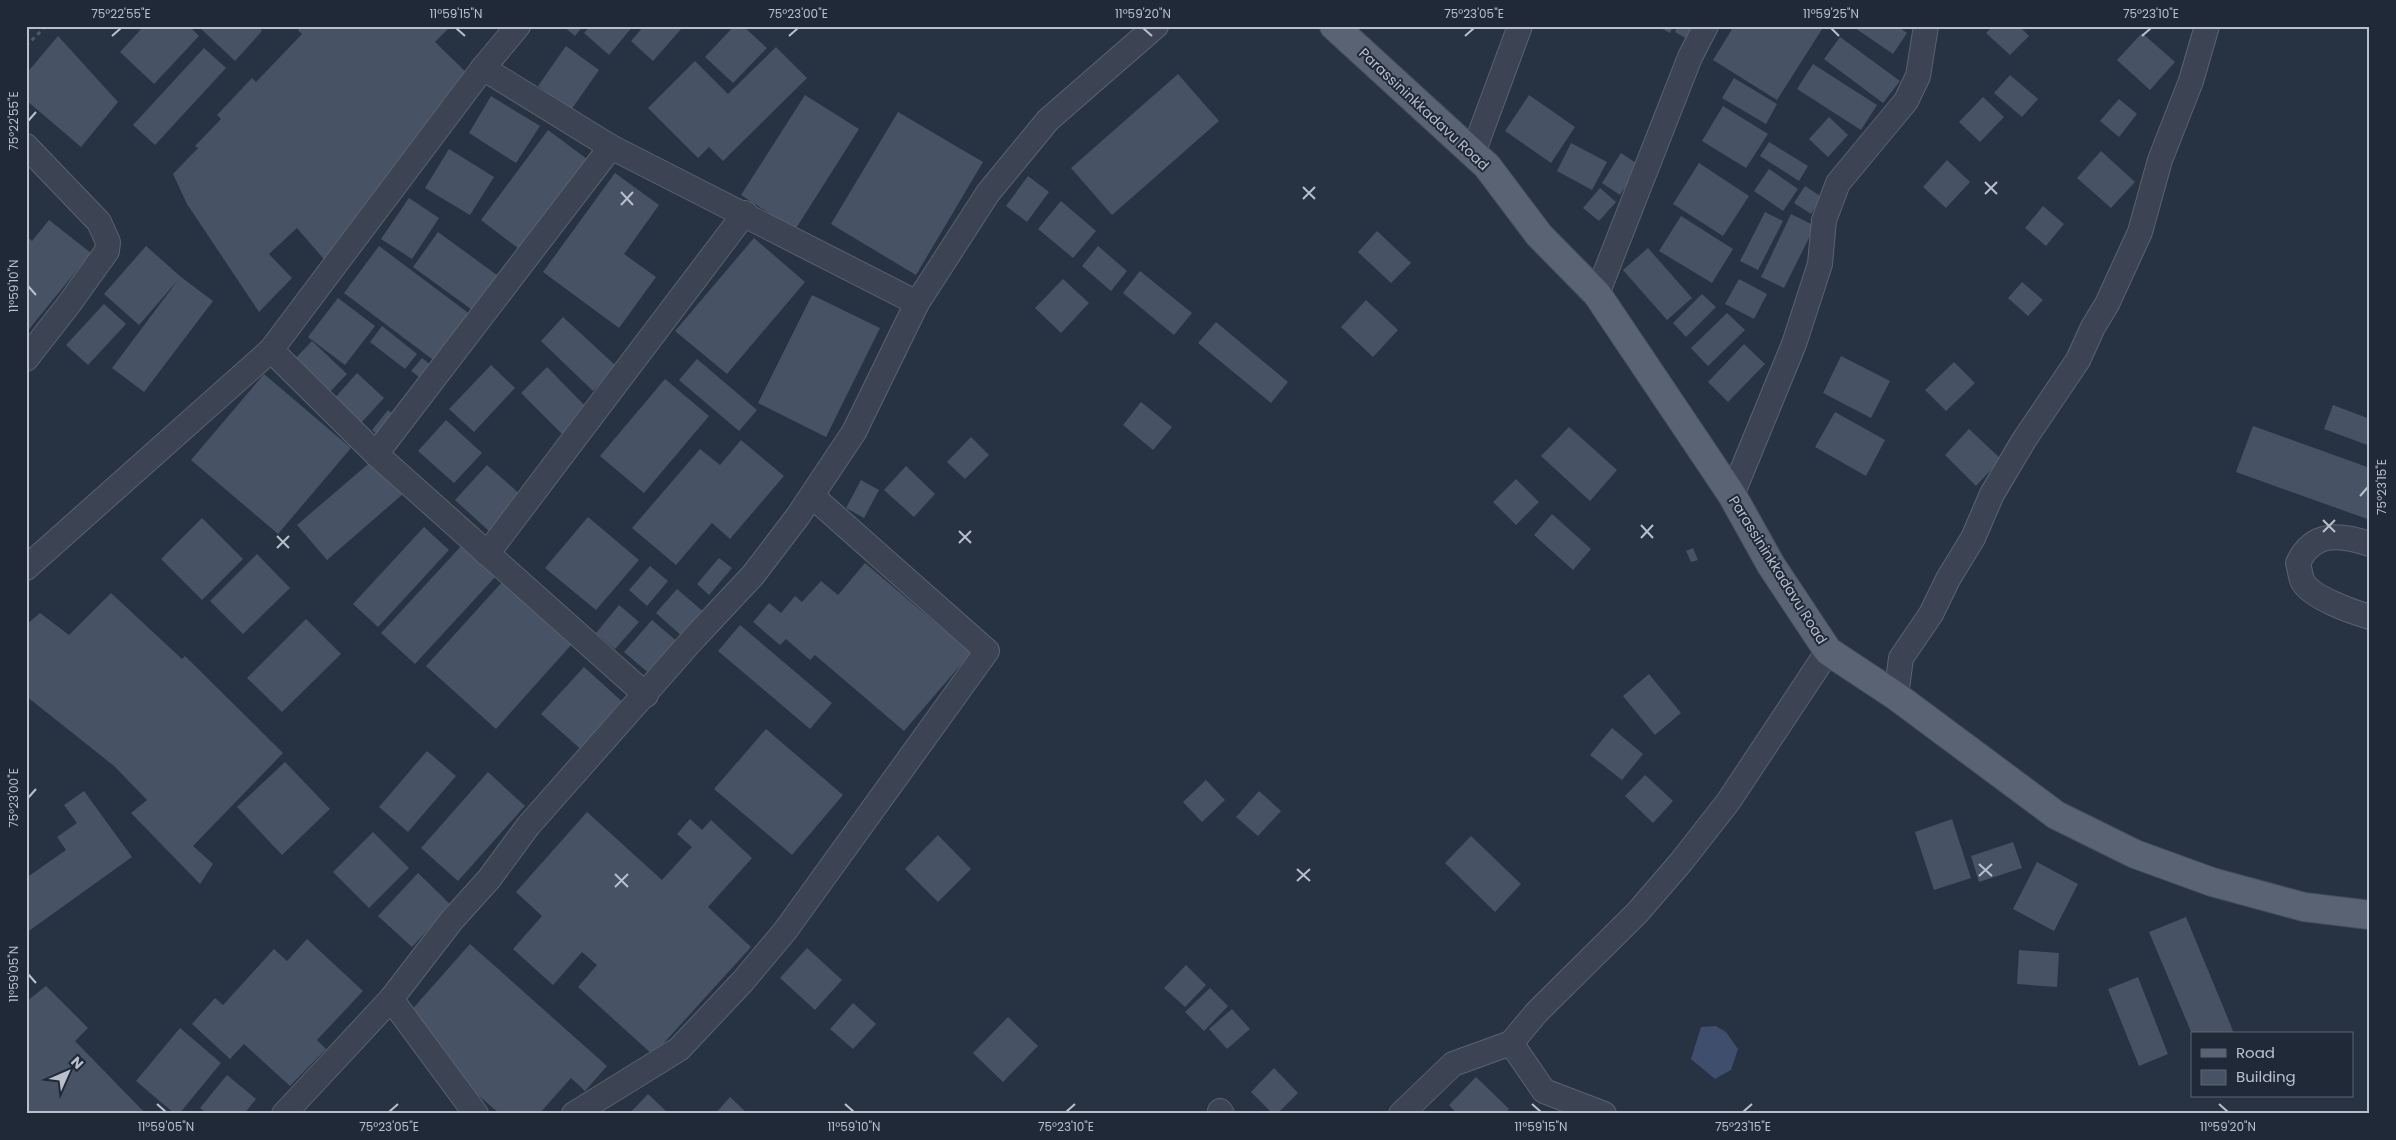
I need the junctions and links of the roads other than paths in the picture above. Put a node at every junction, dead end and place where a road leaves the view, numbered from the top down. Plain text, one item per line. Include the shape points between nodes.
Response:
1 (518, 26) edge
2 (1156, 26) edge
3 (1334, 26) edge
4 (1520, 26) edge
5 (1706, 26) edge
6 (1926, 26) edge
7 (2207, 26) edge
8 (483, 68) junction
9 (26, 146) edge
10 (611, 147) junction
11 (1472, 153) junction
12 (745, 213) junction
13 (1597, 294) junction
14 (917, 303) junction
15 (272, 350) junction
16 (26, 359) edge
17 (376, 454) junction
18 (1732, 495) junction
19 (812, 496) junction
20 (2370, 544) edge
21 (487, 554) junction
22 (26, 568) edge
23 (2370, 617) edge
24 (1828, 651) junction
25 (646, 695) junction
26 (1896, 696) junction
27 (2370, 915) edge
28 (391, 999) junction
29 (1511, 1043) junction
30 (284, 1114) edge
31 (476, 1114) edge
32 (574, 1114) edge
33 (1401, 1114) edge
34 (1604, 1114) edge

1 - 8 street
2 - 14 street via 1048,120 988,193
3 - 11 main road, Parassininkkadavu Road
4 - 11 street
5 - 13 street via 1690,57
6 - 18 street via 1918,76 1906,101 1838,183 1824,220 1820,264 1794,344
7 - 26 street via 2191,80 2160,160 2140,232 2107,304 2078,360 1992,494 1973,538 1931,614 1901,658
8 - 10 street
8 - 15 street
9 - 16 street via 99,222 108,242 107,251
10 - 12 street
10 - 17 street
11 - 13 main road, Parassininkkadavu Road via 1487,166 1540,235
12 - 14 street
12 - 21 street
13 - 18 main road, Parassininkkadavu Road
14 - 19 street via 854,432
15 - 17 street
15 - 22 street
17 - 21 street
18 - 24 main road, Parassininkkadavu Road via 1771,564
19 - 25 street via 753,575
19 - 32 street via 988,651 785,931 743,981 679,1049
20 - 23 street via 2352,538 2321,538 2304,550 2298,563 2304,583 2321,596
21 - 25 street
24 - 26 main road, Parassininkkadavu Road
24 - 29 street via 1728,802 1681,862 1637,913 1537,1012
25 - 28 street via 528,826
26 - 27 main road, Parassininkkadavu Road via 2056,815 2135,854 2212,882 2304,906
28 - 30 street
28 - 31 street
29 - 33 street via 1453,1064
29 - 34 street via 1544,1091

